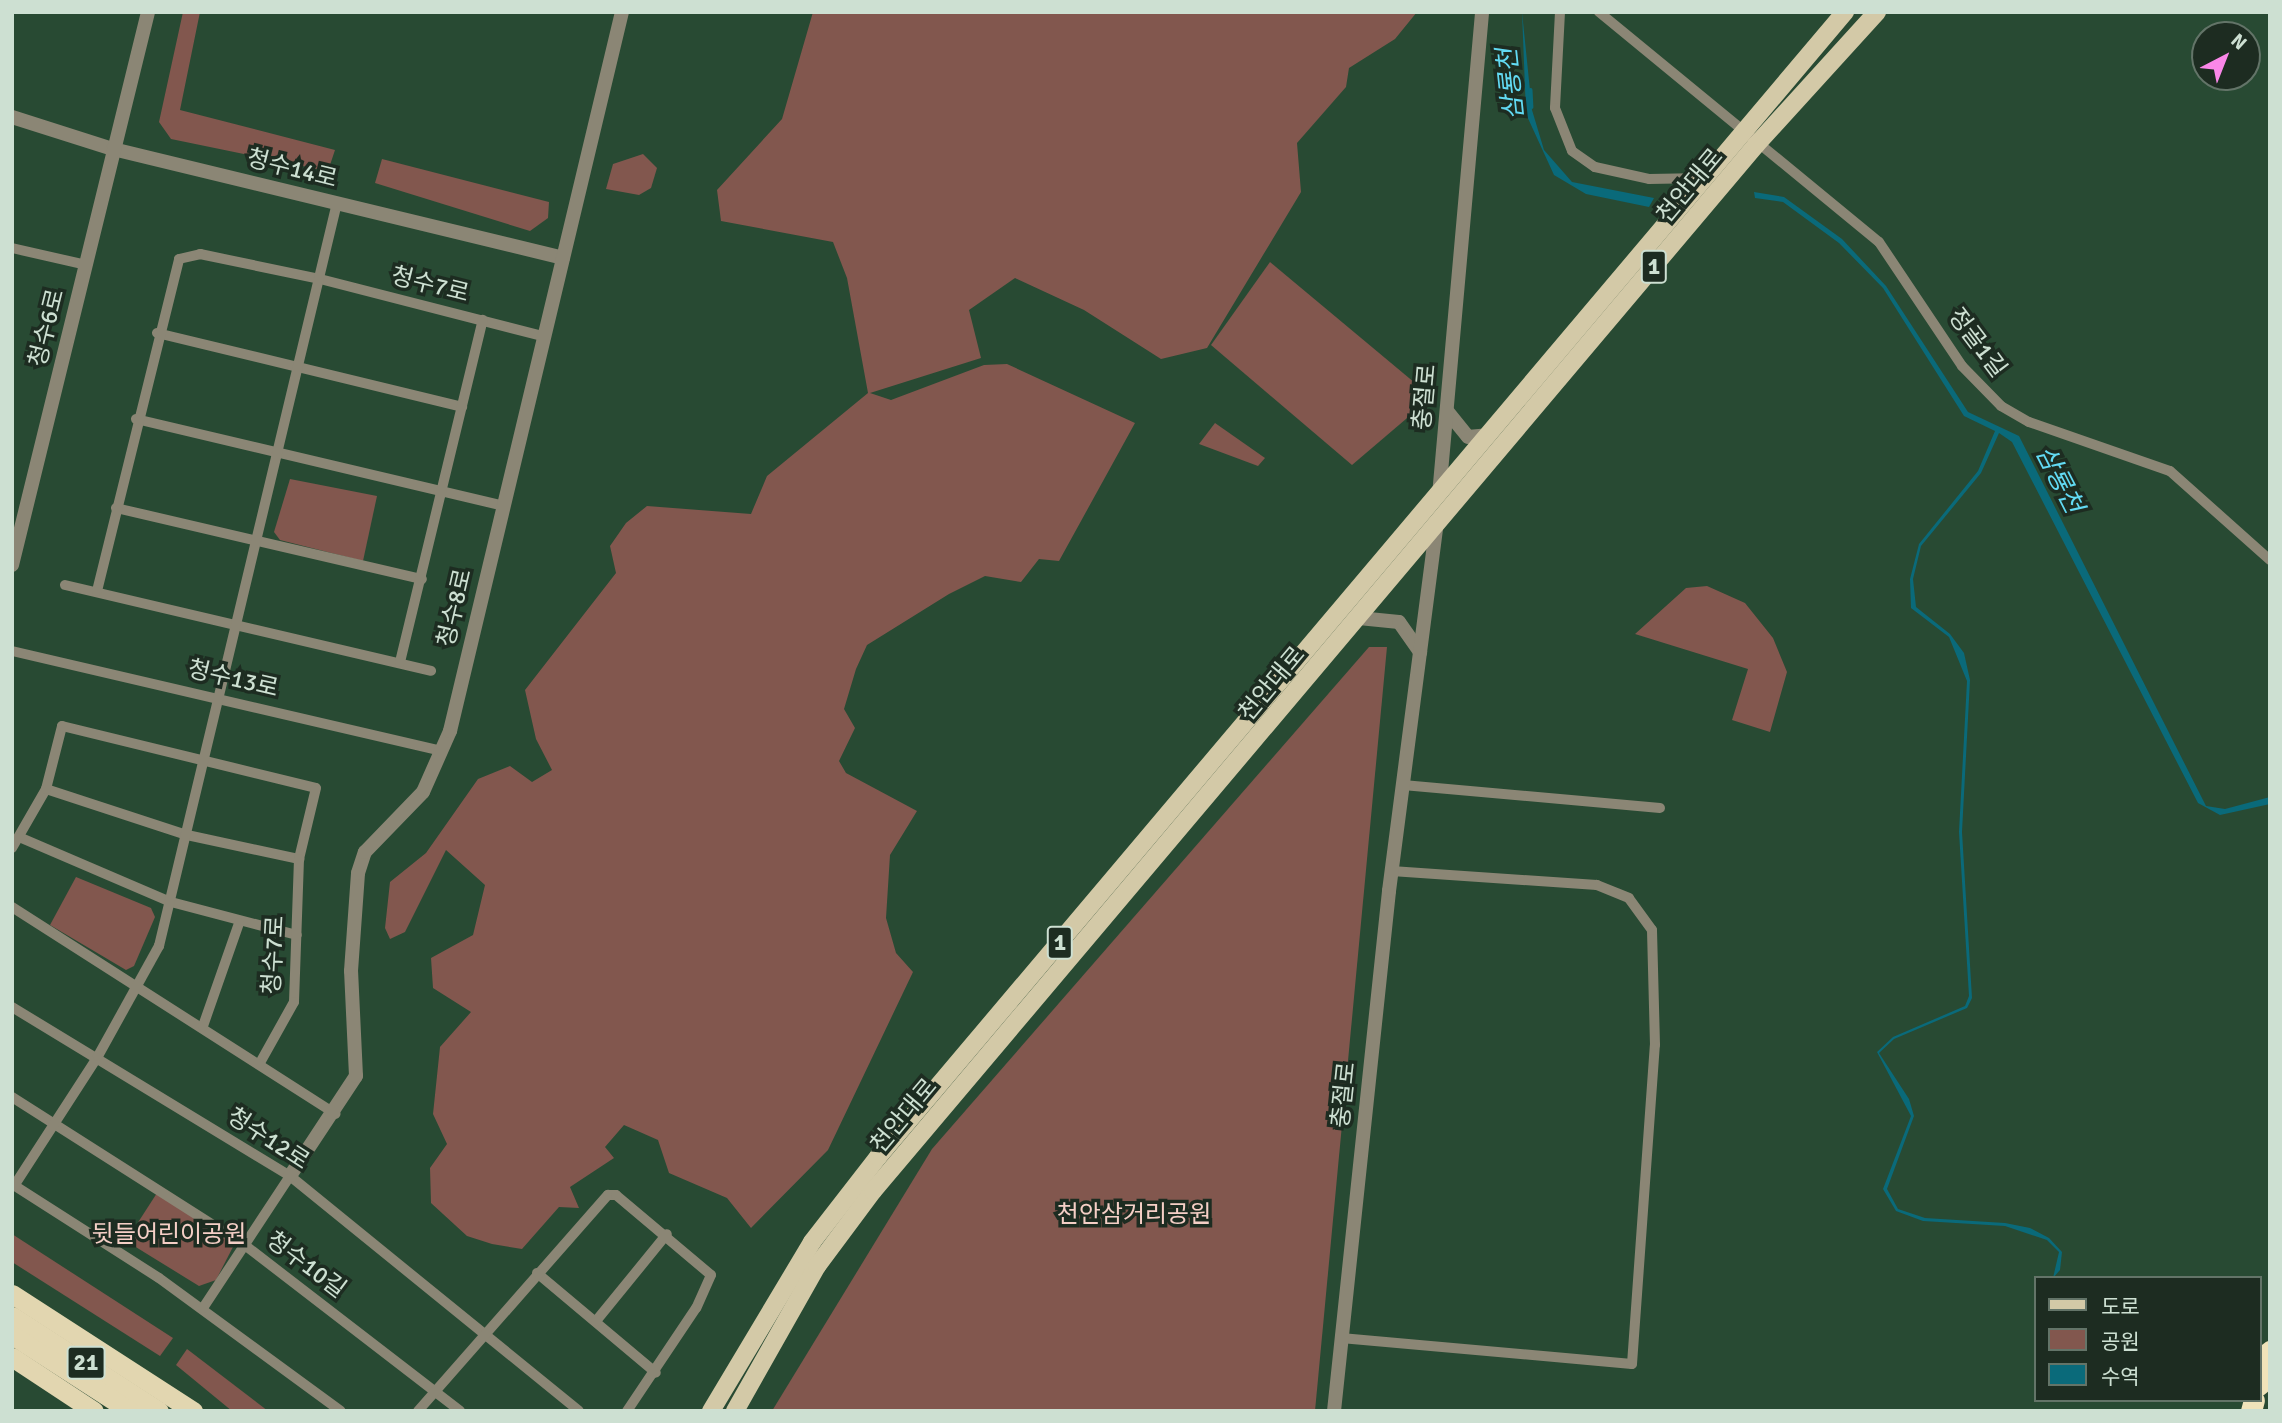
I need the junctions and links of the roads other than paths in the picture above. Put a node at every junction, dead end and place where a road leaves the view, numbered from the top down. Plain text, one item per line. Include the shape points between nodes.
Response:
1 (148, 12) edge
2 (622, 12) edge
3 (1482, 12) edge
4 (1560, 12) edge
5 (1591, 12) edge
6 (1599, 12) edge
7 (1845, 12) edge
8 (1877, 12) edge
9 (12, 117) edge
10 (1741, 133) junction
11 (1756, 145) junction
12 (114, 149) junction
13 (1704, 178) junction
14 (337, 203) junction
15 (12, 248) edge
16 (563, 258) junction
17 (86, 265) junction
18 (320, 279) junction
19 (483, 320) junction
20 (157, 333) junction
21 (542, 336) junction
22 (299, 368) junction
23 (462, 407) junction
24 (1447, 411) junction
25 (136, 419) junction
26 (1490, 435) junction
27 (278, 455) junction
28 (442, 491) junction
29 (1439, 496) junction
30 (503, 506) junction
31 (116, 508) junction
32 (1437, 527) junction
33 (257, 541) junction
34 (2270, 560) edge
35 (12, 565) edge
36 (422, 579) junction
37 (65, 585) dead end
38 (97, 591) junction
39 (1359, 618) junction
40 (236, 625) junction
41 (12, 650) edge
42 (1420, 652) junction
43 (400, 662) junction
44 (431, 671) dead end
45 (218, 697) junction
46 (443, 751) junction
47 (204, 761) junction
48 (1403, 785) junction
49 (46, 789) junction
50 (1660, 808) dead end
51 (187, 835) junction
52 (19, 837) junction
53 (12, 848) edge
54 (299, 859) junction
55 (1391, 871) junction
56 (172, 902) junction
57 (12, 907) edge
58 (239, 923) junction
59 (297, 934) junction
60 (140, 986) junction
61 (12, 1007) edge
62 (203, 1026) junction
63 (99, 1056) junction
64 (261, 1061) junction
65 (12, 1097) edge
66 (336, 1114) junction
67 (57, 1123) junction
68 (290, 1176) junction
69 (13, 1185) edge
70 (667, 1234) junction
71 (246, 1246) junction
72 (537, 1273) junction
73 (12, 1294) edge
74 (203, 1308) junction
75 (12, 1316) edge
76 (596, 1321) junction
77 (483, 1332) junction
78 (12, 1335) edge
79 (1341, 1338) junction
80 (2270, 1352) edge
81 (12, 1357) edge
82 (656, 1373) junction
83 (2261, 1379) edge
84 (435, 1390) junction
85 (94, 1411) edge
86 (130, 1411) edge
87 (159, 1411) edge
88 (193, 1411) edge
89 (341, 1411) edge
90 (418, 1411) edge
91 (460, 1411) edge
92 (579, 1411) edge
93 (627, 1411) edge
94 (711, 1411) edge
95 (735, 1411) edge
96 (1334, 1411) edge

1 - 12 street, 청수6로
2 - 16 street, 청수8로
3 - 24 street, 충절로
4 - 13 street via 1555,108 1572,151 1595,167 1648,179
5 - 10 street
6 - 10 street
7 - 10 main road, 천안대로 / 1
8 - 11 main road, 천안대로 / 1
9 - 12 street, 청수14로
10 - 11 street, 정골1길
10 - 13 main road, 천안대로 / 1
11 - 32 main road, 천안대로 / 1
11 - 34 street, 정골1길 via 1879,242 1962,366 2001,406 2029,422 2170,471
12 - 14 street, 청수14로
12 - 17 street, 청수6로
13 - 26 main road, 천안대로 / 1
14 - 16 street, 청수14로
14 - 18 street
15 - 17 street, 청수6로
16 - 21 street, 청수8로
17 - 35 street, 청수6로
18 - 19 street, 청수7로
18 - 20 street, 청수7로 via 187,255 173,270
18 - 22 street
19 - 21 street
19 - 23 street, 청수7로
20 - 22 street
20 - 25 street, 청수7로
21 - 30 street, 청수8로
22 - 23 street
22 - 27 street
23 - 28 street, 청수7로
24 - 26 street via 1468,437
24 - 29 street, 충절로
25 - 27 street
25 - 31 street, 청수7로
26 - 29 main road, 천안대로 / 1
27 - 28 street
27 - 33 street
28 - 30 street
28 - 36 street, 청수7로
29 - 32 street, 충절로
29 - 94 main road, 천안대로 / 1 via 878,1157 812,1242
30 - 46 street, 청수8로
31 - 33 street
31 - 38 street, 청수7로
32 - 39 main road, 천안대로 / 1
32 - 42 street, 충절로
33 - 36 street
33 - 40 street
36 - 43 street, 청수7로
37 - 38 street
38 - 40 street
39 - 42 street via 1399,622
39 - 95 main road, 천안대로 / 1 via 873,1191 817,1266
40 - 43 street
40 - 45 street
41 - 45 street, 청수13로
42 - 48 street, 충절로
43 - 44 street
45 - 46 street, 청수13로
45 - 47 street
46 - 66 street, 청수8로 via 422,792 365,852 358,873 351,971 356,1076
47 - 49 street via 62,726
47 - 51 street
47 - 54 street, 청수7로 via 316,788
48 - 50 street
48 - 55 street, 충절로
49 - 51 street
49 - 52 street
51 - 54 street
51 - 56 street
52 - 53 street
52 - 56 street, 청수7로
54 - 59 street, 청수7로
55 - 79 street, 충절로
55 - 79 street via 1597,885 1629,898 1652,930 1655,1045 1632,1364
56 - 58 street, 청수7로
56 - 60 street
57 - 60 street
58 - 59 street
58 - 62 street, 청수7로
59 - 64 street, 청수7로 via 294,1002
60 - 62 street
60 - 63 street
61 - 63 street, 청수12로
62 - 64 street
63 - 67 street
63 - 68 street, 청수12로
64 - 66 street
65 - 67 street, 청수10길
66 - 68 street, 청수8로
67 - 69 street
67 - 71 street, 청수10길
68 - 71 street
68 - 77 street, 청수12로
69 - 74 street
70 - 72 street via 626,1198 608,1195
70 - 76 street
70 - 82 street via 711,1275
71 - 74 street
71 - 84 street, 청수10길
72 - 76 street
72 - 77 street
73 - 88 highway
74 - 89 street
75 - 87 highway, 21
76 - 82 street
77 - 84 street
77 - 92 street, 청수12로
78 - 86 highway, 21
79 - 96 street, 충절로
80 - 83 highway
81 - 85 highway
82 - 93 street
84 - 90 street
84 - 91 street, 청수10길

